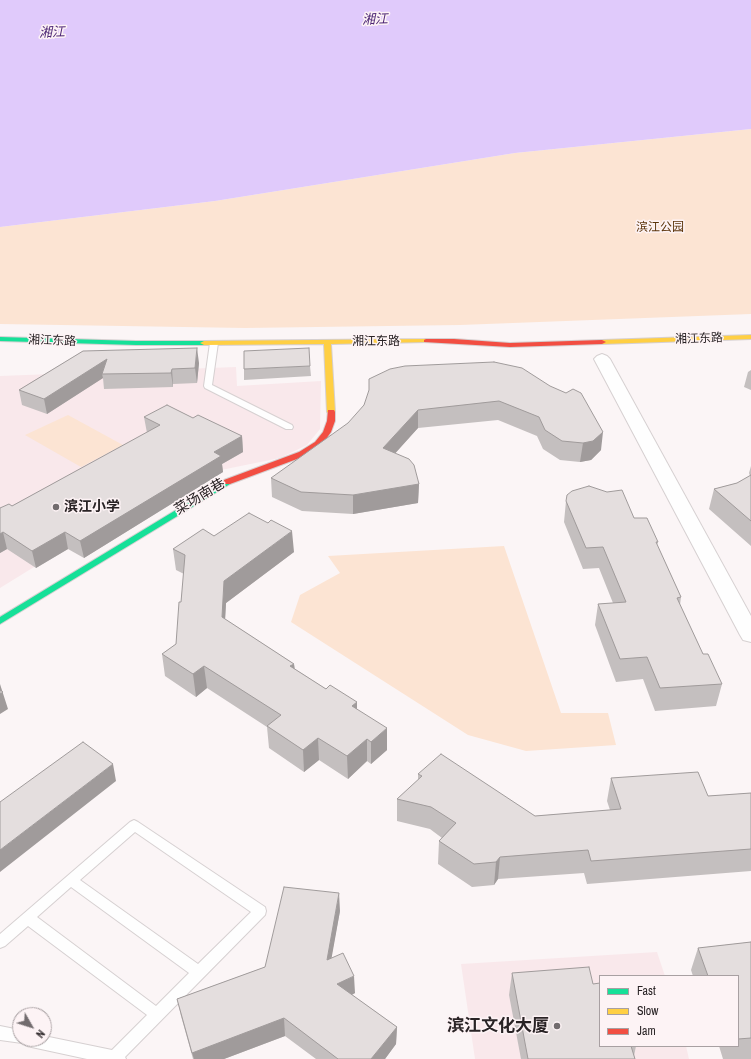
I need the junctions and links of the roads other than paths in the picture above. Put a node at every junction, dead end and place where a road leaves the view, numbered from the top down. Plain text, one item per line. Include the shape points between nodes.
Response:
1 (0, 330) edge
2 (78, 332) dead end
3 (751, 337) edge
4 (0, 340) edge
5 (327, 342) junction
6 (214, 343) junction
7 (602, 359) dead end
8 (290, 427) dead end
9 (0, 621) edge
10 (751, 636) edge
11 (71, 880) junction
12 (28, 918) junction
13 (0, 942) edge
14 (199, 972) junction
15 (157, 1015) junction
16 (0, 1033) edge
17 (12, 1035) edge
18 (52, 1044) edge
19 (116, 1058) edge

1 - 2 main road, 湘江东路
3 - 5 main road, 湘江东路 via 510,345 454,341
4 - 6 main road, 湘江东路
5 - 6 main road, 湘江东路
5 - 9 main road, 菜场南巷 via 331,421 318,444 280,463 231,478
6 - 8 lane via 208,386
7 - 10 street
11 - 12 lane
11 - 14 lane
11 - 14 lane via 134,825 260,911
12 - 13 lane
12 - 15 lane
14 - 15 lane
15 - 19 lane
16 - 17 lane
18 - 19 lane

